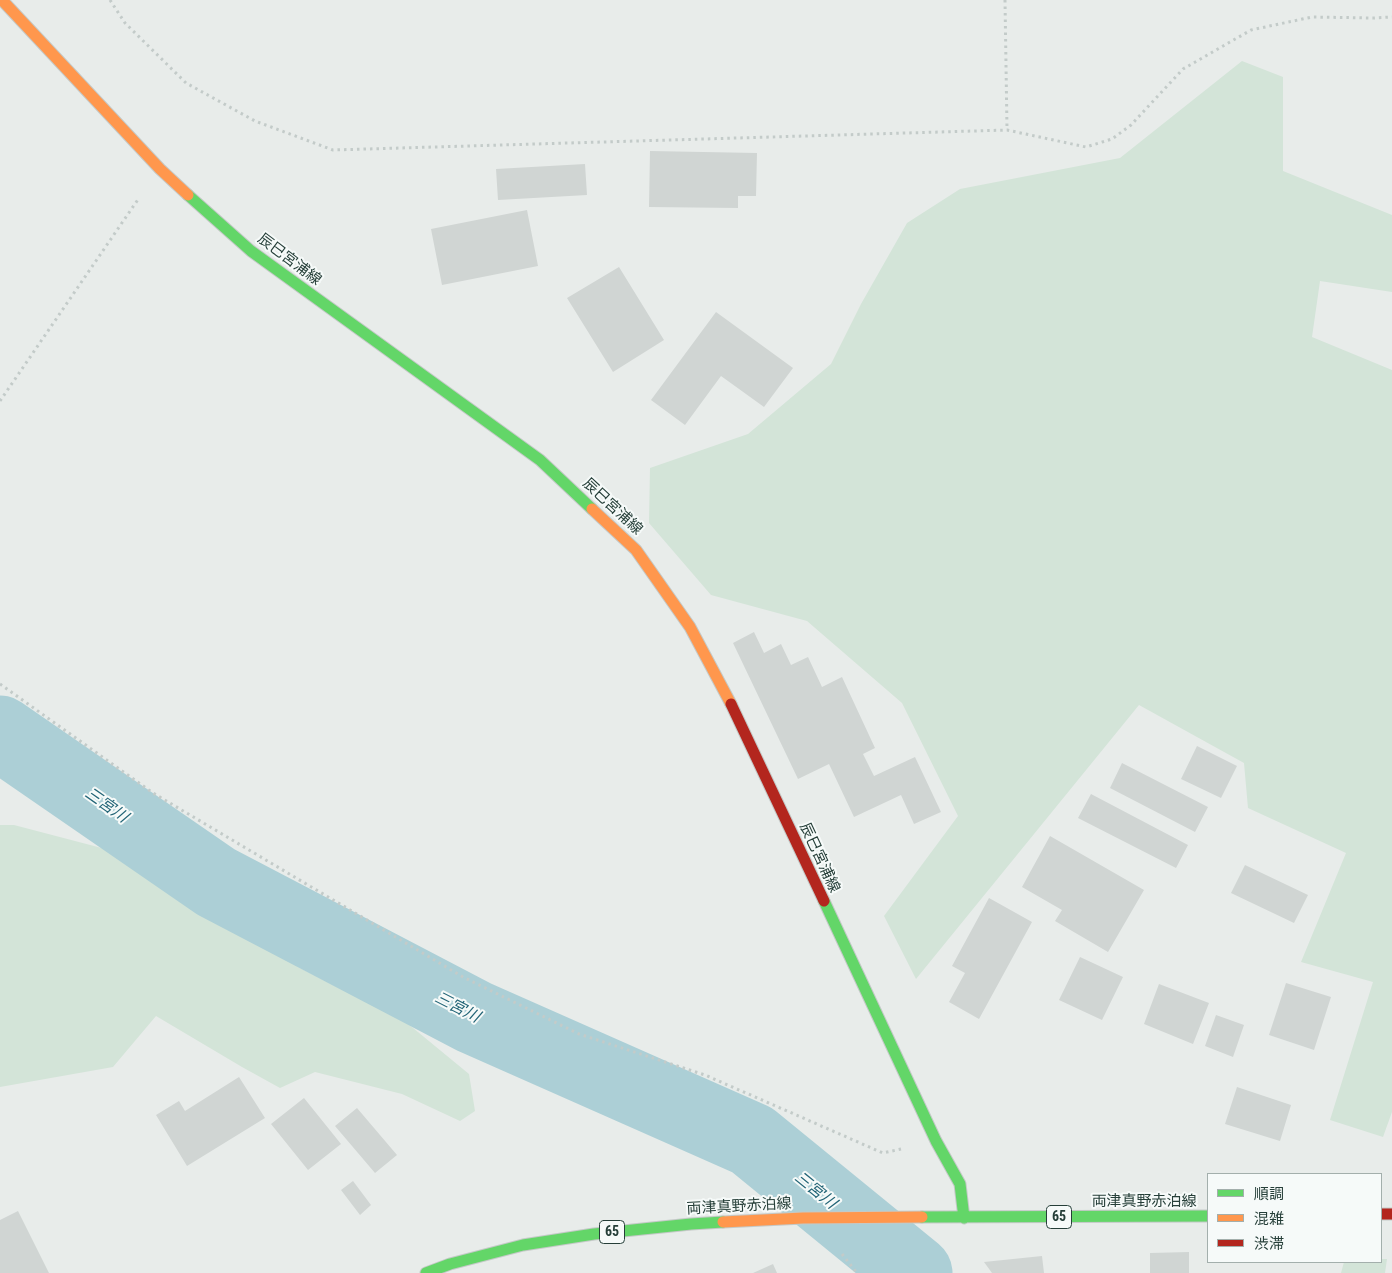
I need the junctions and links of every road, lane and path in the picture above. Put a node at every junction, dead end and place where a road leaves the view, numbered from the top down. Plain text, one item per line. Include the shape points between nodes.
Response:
1 (2, 0) edge
2 (110, 0) edge
3 (1005, 0) edge
4 (1392, 18) edge
5 (1006, 130) junction
6 (160, 169) junction
7 (0, 401) edge
8 (0, 684) edge
9 (936, 1141) junction
10 (1207, 1216) edge
11 (964, 1218) junction
12 (426, 1273) edge

1 - 6 main road, 辰巳宮浦線
2 - 5 path via 125,23 186,83 255,121 334,150
3 - 5 path
4 - 5 path via 1312,17 1251,30 1183,69 1131,125 1112,139 1086,147
6 - 7 path
6 - 9 main road, 辰巳宮浦線 via 252,251 540,460 636,550 690,627 730,702
8 - 9 path via 152,794 464,977 570,1030 705,1075 883,1153
9 - 11 main road, 辰巳宮浦線 via 960,1184
10 - 11 main road, 両津真野赤泊線 / 65
11 - 12 main road, 両津真野赤泊線 / 65 via 803,1218 691,1224 523,1245

